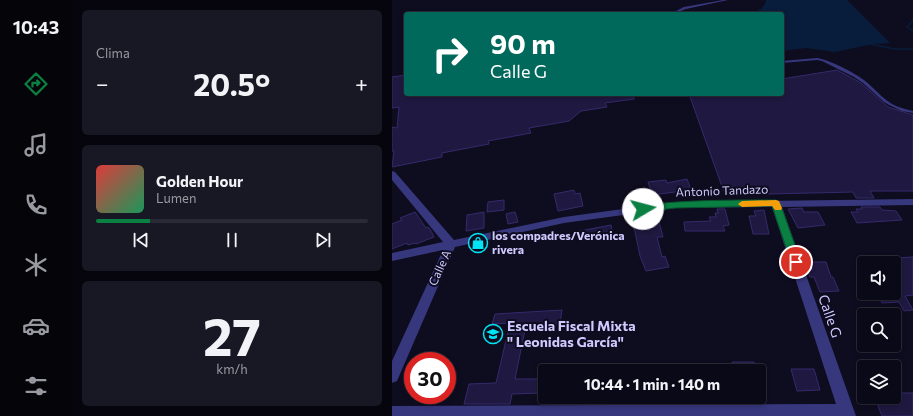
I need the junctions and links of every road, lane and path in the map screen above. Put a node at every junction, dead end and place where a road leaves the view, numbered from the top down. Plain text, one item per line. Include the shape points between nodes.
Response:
1 (727, 0) edge
2 (676, 12) edge
3 (784, 62) edge
4 (913, 112) edge
5 (392, 174) edge
6 (913, 202) edge
7 (776, 203) junction
8 (451, 244) junction
9 (392, 257) edge
10 (392, 376) edge
11 (392, 413) edge
12 (847, 414) edge

1 - 2 lane
3 - 4 lane via 821,59 860,79 889,105
5 - 8 street, Calle A
6 - 7 street, Antonio Tandazo
7 - 8 street, Antonio Tandazo via 667,206 564,220
7 - 12 street, Calle G
8 - 9 street, Antonio Tandazo
8 - 10 street, Calle A
11 - 12 street

